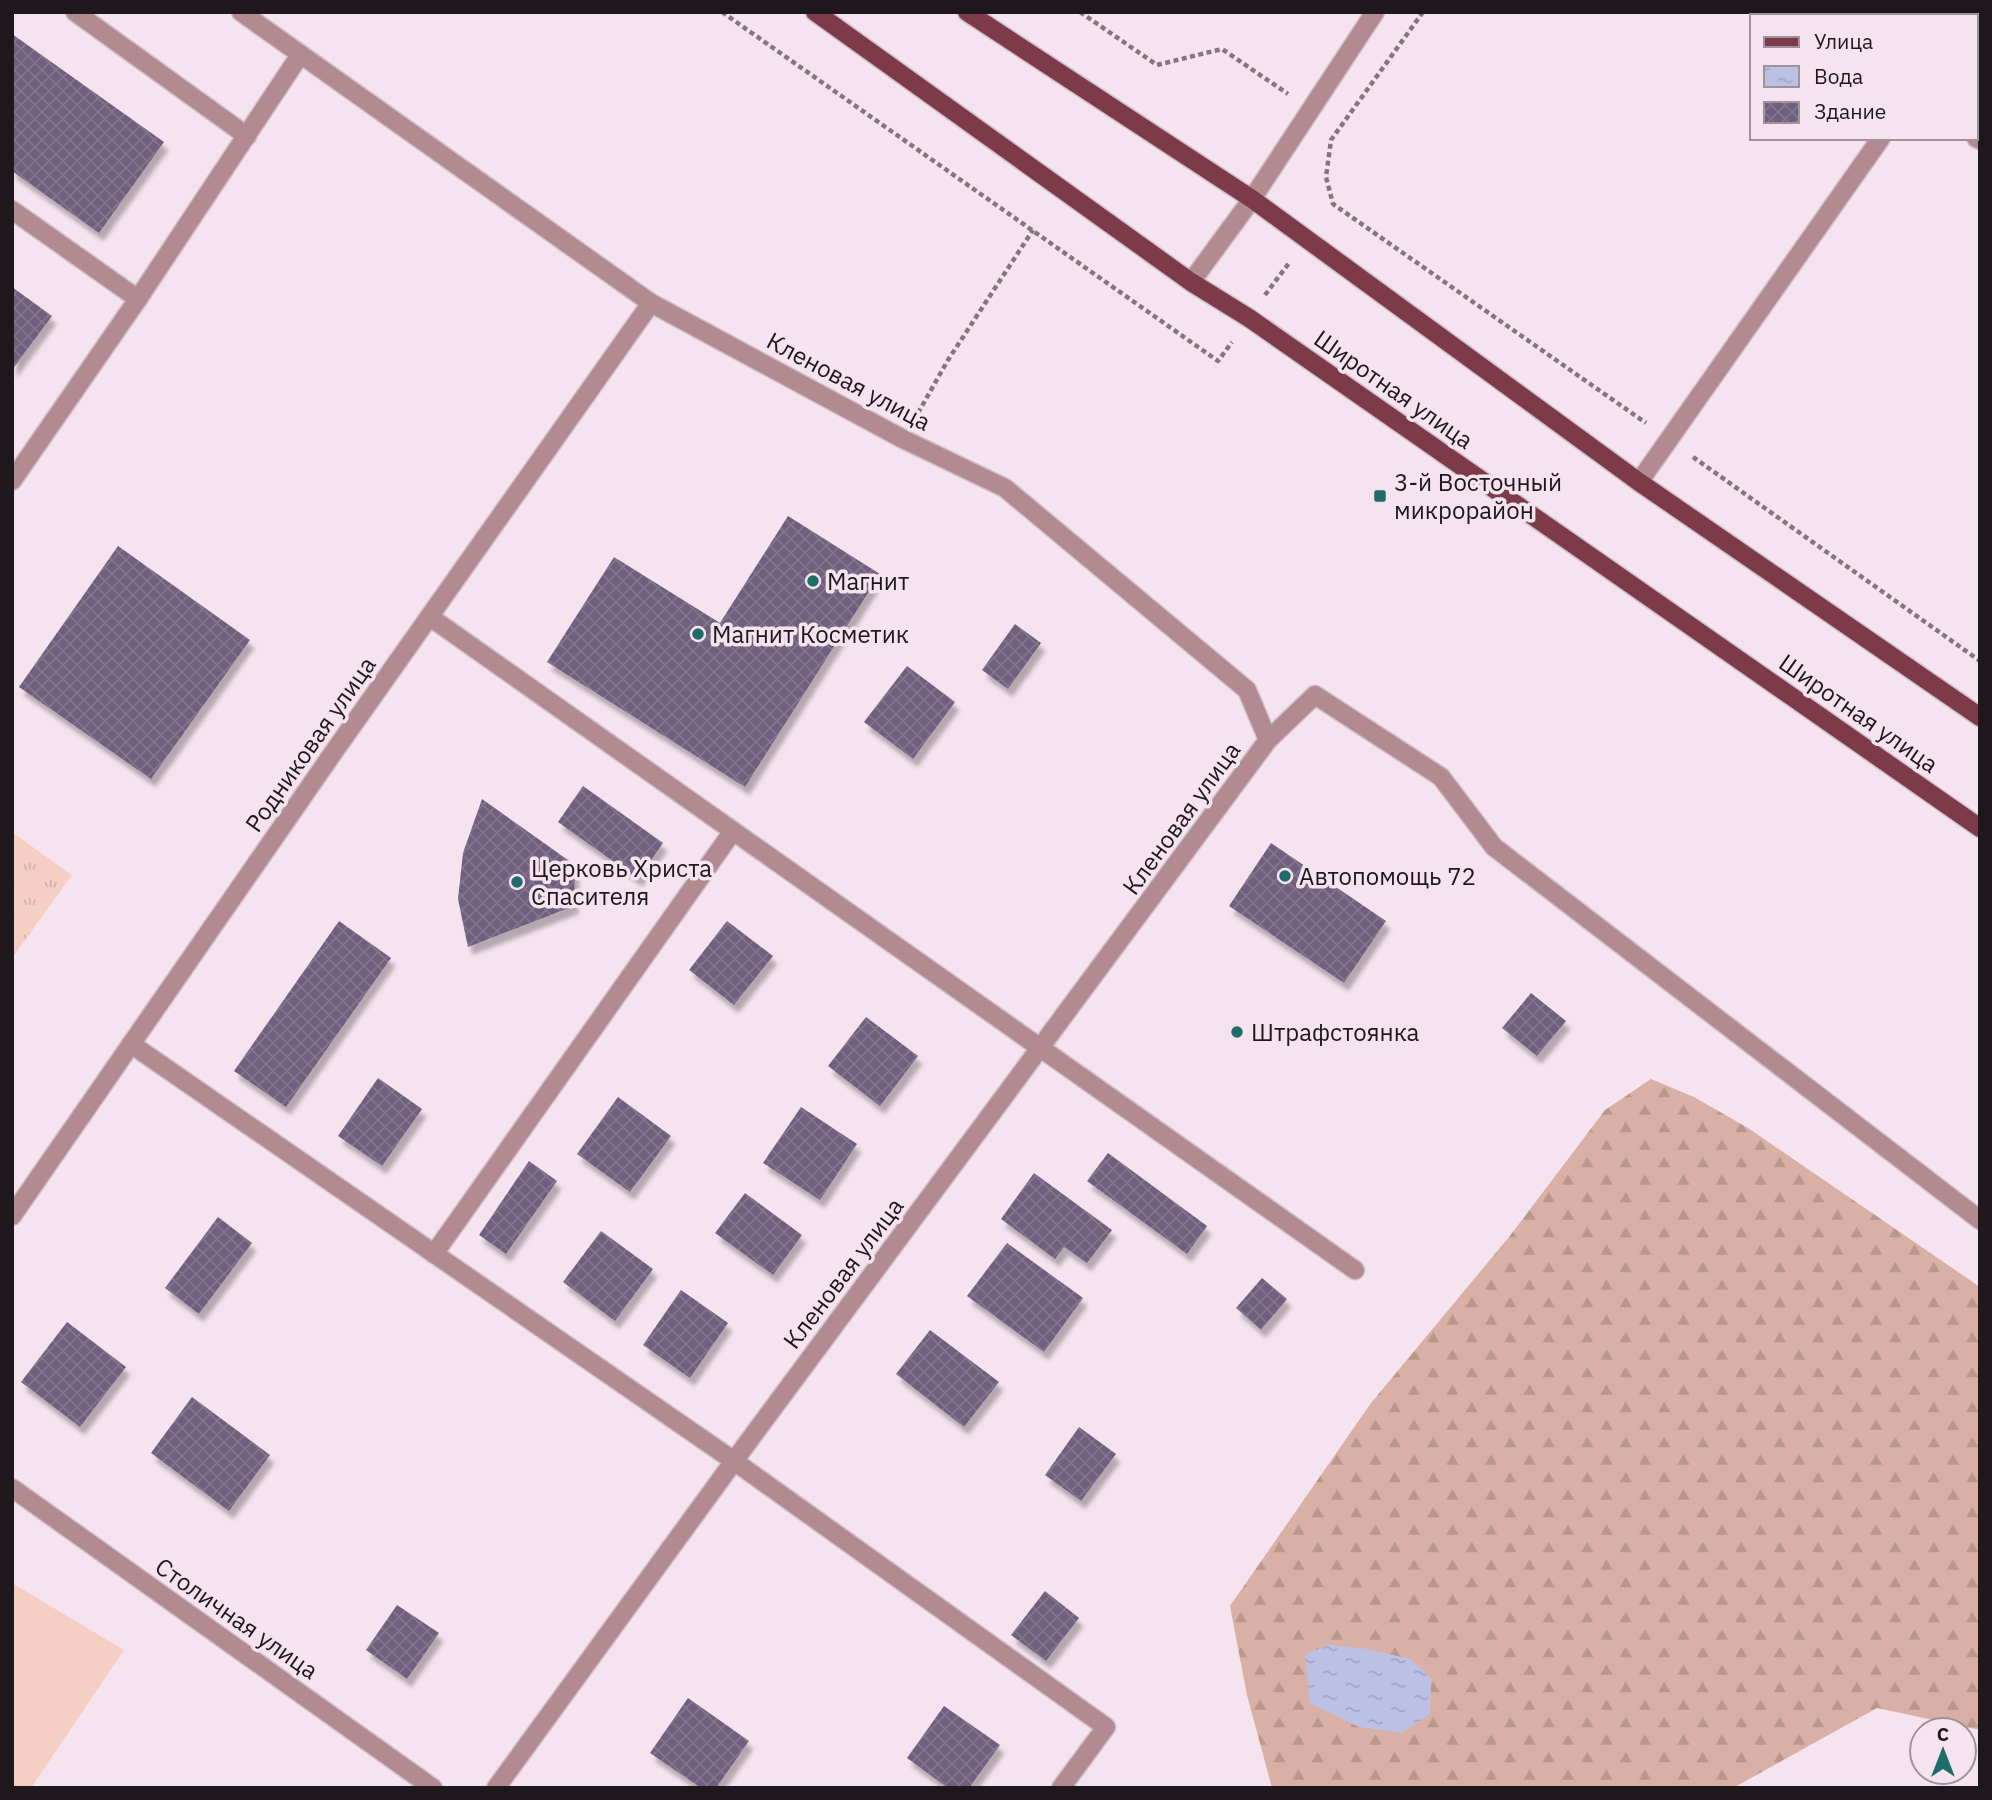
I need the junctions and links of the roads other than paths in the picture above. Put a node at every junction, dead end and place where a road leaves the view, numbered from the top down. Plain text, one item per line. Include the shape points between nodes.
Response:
1 (75, 12) edge
2 (241, 12) edge
3 (815, 12) edge
4 (967, 12) edge
5 (1375, 12) edge
6 (300, 55) junction
7 (247, 136) junction
8 (1880, 140) edge
9 (1252, 199) junction
10 (12, 210) edge
11 (1191, 282) junction
12 (138, 299) junction
13 (651, 303) junction
14 (12, 481) edge
15 (1639, 482) junction
16 (430, 617) junction
17 (1980, 717) edge
18 (1268, 740) junction
19 (1980, 828) edge
20 (733, 831) junction
21 (131, 1044) junction
22 (1041, 1048) junction
23 (12, 1216) edge
24 (1980, 1220) edge
25 (434, 1254) junction
26 (1355, 1270) dead end
27 (734, 1461) junction
28 (12, 1488) edge
29 (433, 1788) edge
30 (496, 1788) edge
31 (1061, 1788) edge

1 - 7 street
2 - 6 street, Кленовая улица
3 - 11 main road, Широтная улица
4 - 9 main road
5 - 9 street
6 - 7 street
6 - 13 street, Кленовая улица
7 - 12 street
8 - 15 street
9 - 11 street
9 - 15 main road
10 - 12 street
11 - 19 main road, Широтная улица via 1261,326
12 - 14 street
13 - 16 street, Родниковая улица
13 - 18 street, Кленовая улица via 903,439 1005,488 1247,690
15 - 17 main road
16 - 20 street
16 - 21 street, Родниковая улица
18 - 22 street, Кленовая улица
18 - 24 street via 1315,695 1441,777 1494,847
20 - 22 street
20 - 25 street
21 - 23 street, Родниковая улица
21 - 25 street
22 - 26 street
22 - 27 street, Кленовая улица
25 - 27 street
27 - 30 street, Кленовая улица
27 - 31 street via 1106,1727
28 - 29 street, Столичная улица

